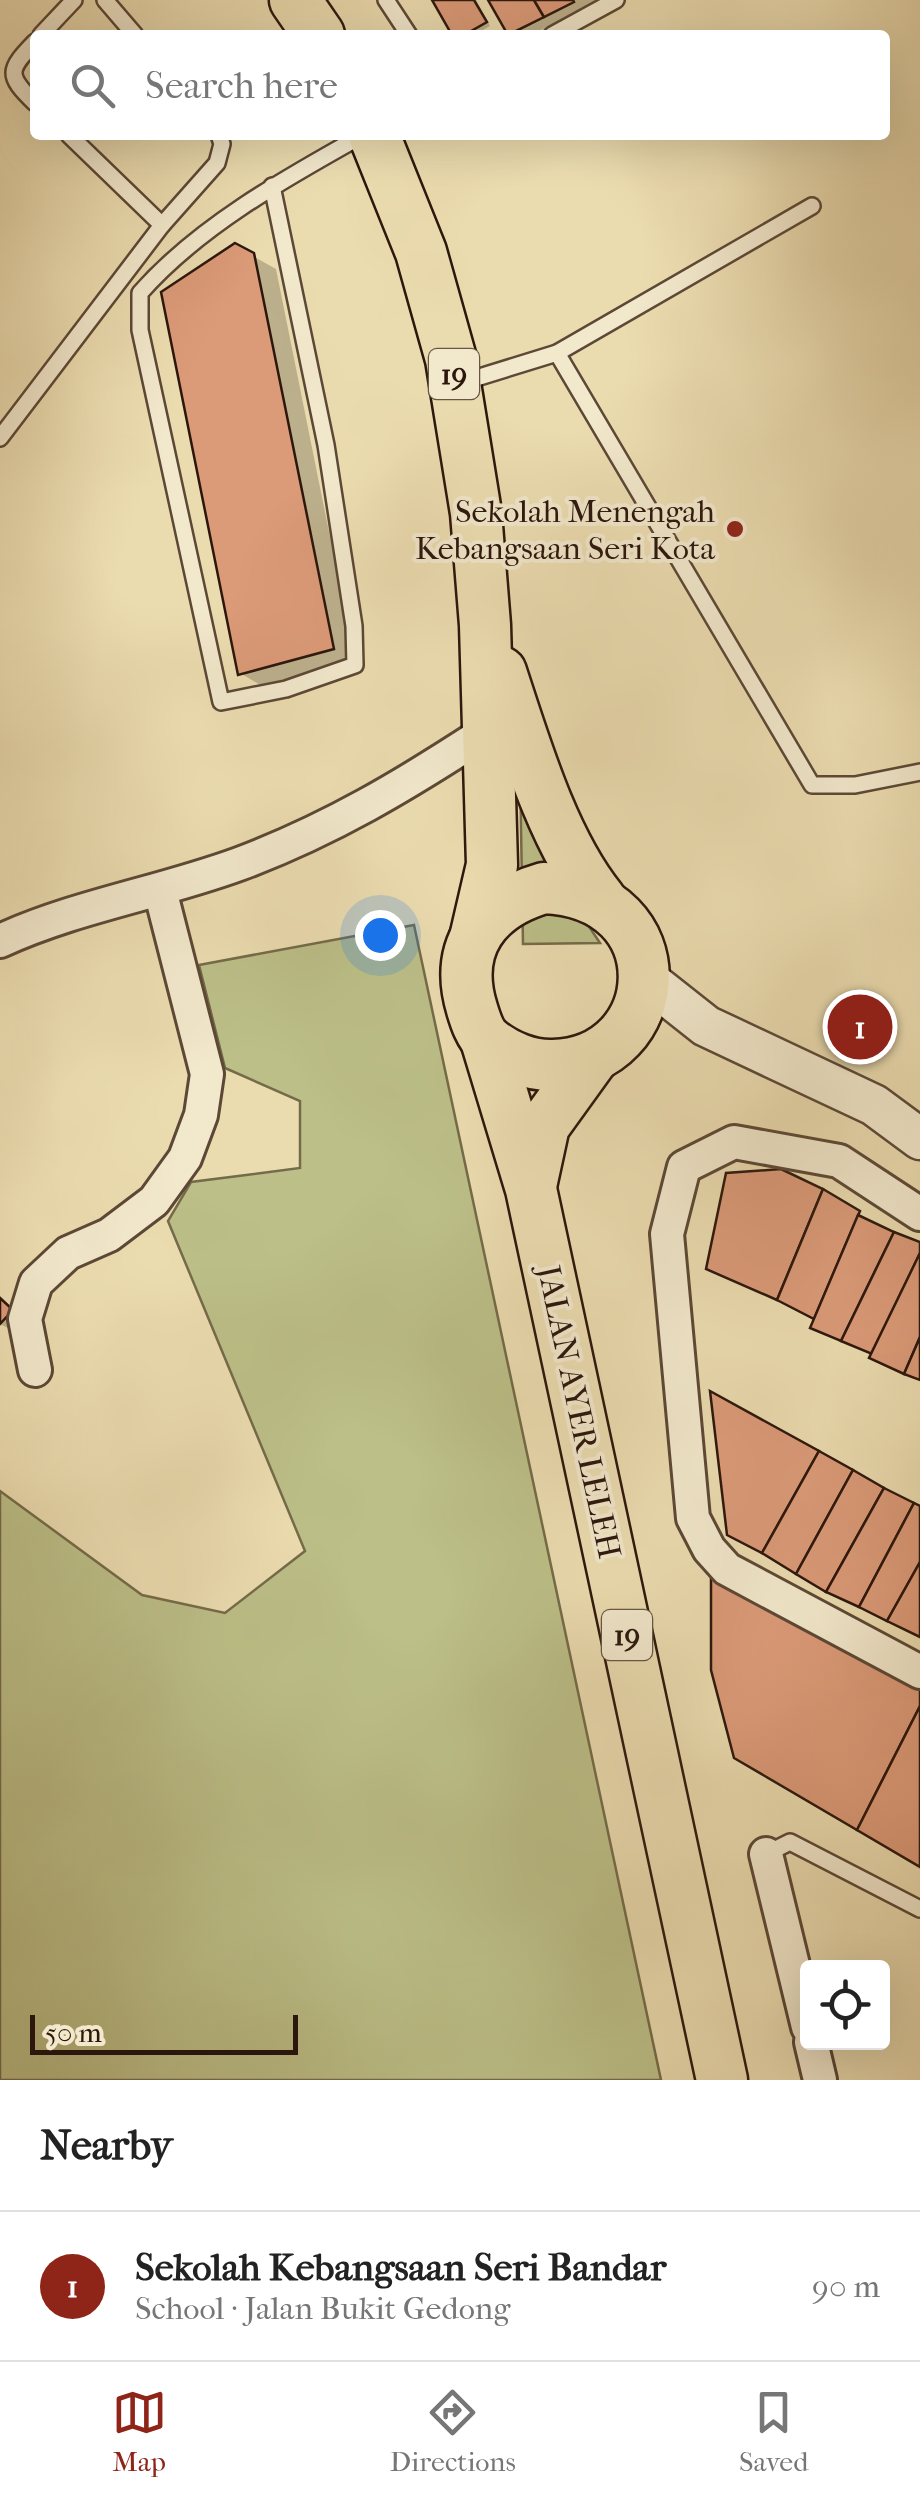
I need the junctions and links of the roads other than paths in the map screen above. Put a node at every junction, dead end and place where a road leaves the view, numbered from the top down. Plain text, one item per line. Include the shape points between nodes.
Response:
1 (74, 0) edge
2 (105, 0) edge
3 (295, 0) edge
4 (386, 0) edge
5 (616, 0) edge
6 (46, 30) edge
7 (131, 30) edge
8 (316, 30) edge
9 (407, 30) edge
10 (561, 30) edge
11 (30, 47) edge
12 (30, 98) edge
13 (74, 140) edge
14 (220, 140) edge
15 (355, 140) edge
16 (376, 140) edge
17 (272, 186) junction
18 (812, 206) dead end
19 (162, 224) junction
20 (558, 353) junction
21 (456, 384) junction
22 (0, 438) edge
23 (485, 625) junction
24 (486, 732) junction
25 (920, 772) edge
26 (160, 890) junction
27 (601, 900) junction
28 (476, 934) junction
29 (0, 942) edge
30 (644, 977) junction
31 (706, 1026) junction
32 (486, 1040) junction
33 (608, 1046) junction
34 (920, 1138) edge
35 (531, 1190) junction
36 (920, 1214) edge
37 (36, 1370) dead end
38 (920, 1672) edge
39 (766, 1854) joint
40 (920, 1909) edge
41 (800, 1995) edge
42 (813, 2050) edge
43 (722, 2080) edge
44 (820, 2080) edge

1 - 6 lane
2 - 7 lane
3 - 8 main road
4 - 9 lane
5 - 10 lane
11 - 12 lane via 12,75
13 - 19 lane
14 - 19 lane via 217,162
15 - 17 lane
16 - 21 main road, 19 via 422,252
17 - 17 lane via 326,445 356,665 220,702 140,330 140,293 160,270
18 - 20 lane
19 - 22 lane
20 - 21 lane
20 - 25 lane via 812,785 854,785
21 - 23 main road, 19
23 - 24 main road, 19
23 - 27 main road via 530,761 582,876
24 - 26 street via 382,799 307,836
24 - 28 main road, 19 via 492,865
26 - 29 street via 35,925
26 - 37 street via 206,1074 201,1115 185,1158 154,1200 109,1234 68,1253 36,1283 26,1318
27 - 28 main road via 544,888 505,904
27 - 30 main road via 624,920 639,947
28 - 32 main road via 466,988
30 - 31 street
30 - 33 main road via 639,1007
31 - 33 street
31 - 34 street via 874,1105
32 - 33 main road via 541,1066 571,1065
32 - 35 main road, JALAN AYER LELEH / 19
33 - 35 main road via 544,1126
35 - 43 main road, JALAN AYER LELEH / 19
36 - 38 street via 839,1161 734,1142 684,1167 667,1234 693,1518 709,1549 727,1569
39 - 40 lane via 790,1842
39 - 41 street
42 - 44 street

